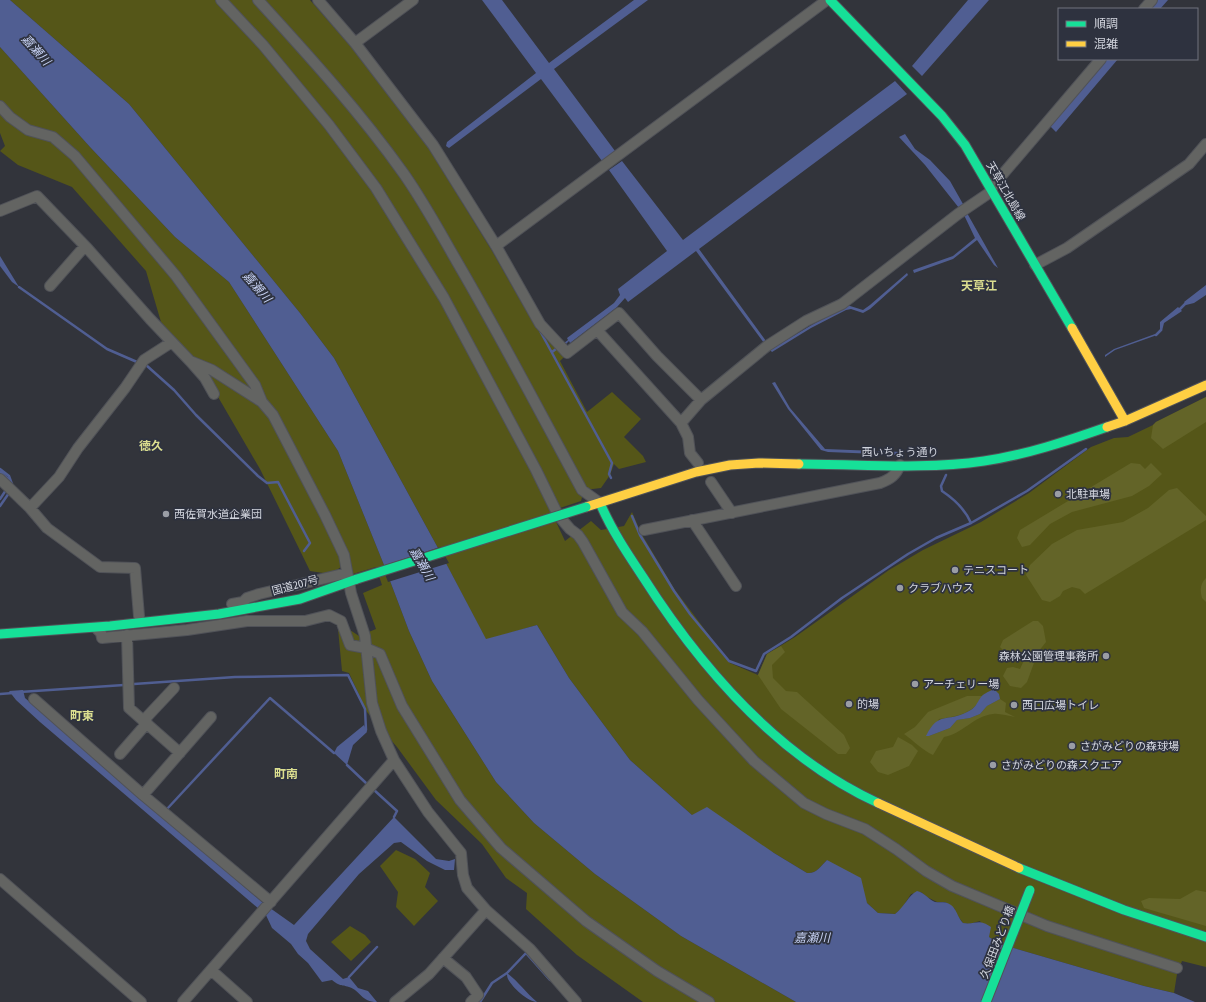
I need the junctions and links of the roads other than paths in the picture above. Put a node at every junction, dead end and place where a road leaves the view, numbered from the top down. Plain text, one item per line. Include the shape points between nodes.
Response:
1 (221, 0) edge
2 (258, 0) edge
3 (318, 0) edge
4 (413, 0) edge
5 (828, 0) edge
6 (1152, 0) edge
7 (1145, 8) edge
8 (355, 43) junction
9 (1100, 60) edge
10 (0, 106) edge
11 (1206, 144) edge
12 (992, 189) junction
13 (0, 211) edge
14 (86, 246) junction
15 (496, 246) junction
16 (1035, 266) junction
17 (50, 286) dead end
18 (597, 330) junction
19 (172, 342) junction
20 (190, 361) junction
21 (1206, 385) edge
22 (214, 394) dead end
23 (701, 400) junction
24 (262, 402) junction
25 (1125, 421) junction
26 (681, 423) junction
27 (698, 463) dead end
28 (900, 465) junction
29 (3, 482) edge
30 (711, 482) dead end
31 (600, 503) junction
32 (586, 507) joint
33 (30, 508) junction
34 (732, 513) junction
35 (692, 520) junction
36 (644, 530) dead end
37 (351, 578) junction
38 (736, 586) dead end
39 (139, 616) junction
40 (117, 627) junction
41 (96, 628) junction
42 (0, 634) edge
43 (127, 636) junction
44 (366, 648) junction
45 (174, 688) dead end
46 (34, 699) dead end
47 (211, 718) dead end
48 (145, 722) junction
49 (180, 753) junction
50 (120, 754) dead end
51 (394, 760) junction
52 (143, 795) junction
53 (1035, 875) junction
54 (0, 878) edge
55 (271, 902) junction
56 (486, 910) junction
57 (1206, 937) edge
58 (443, 958) junction
59 (1177, 968) dead end
60 (211, 970) junction
61 (141, 1002) edge
62 (183, 1002) edge
63 (248, 1002) edge
64 (395, 1002) edge
65 (471, 1002) edge
66 (576, 1002) edge
67 (709, 1002) edge
68 (986, 1002) edge

1 - 59 street via 263,45 329,125 376,188 444,298 558,515 584,542 622,612 642,631 698,700 754,761 804,803 866,829 952,886 1047,926
2 - 31 street via 358,114 404,174 483,307 582,490
3 - 8 street
4 - 8 street
5 - 12 main road, 天草江北島線 via 942,116
5 - 15 street
6 - 7 street
8 - 15 street via 433,144
9 - 12 street
10 - 24 street via 28,130 54,137 75,156 176,276 255,385
11 - 16 street via 1189,164 1067,248
12 - 16 main road, 天草江北島線
12 - 23 street via 842,304 806,321 767,346
13 - 14 street via 37,196
14 - 17 street
14 - 19 street
15 - 18 street via 540,324 567,353
16 - 25 main road, 天草江北島線
18 - 23 street via 619,313
18 - 26 street
19 - 20 street
19 - 33 street via 144,360 59,477
20 - 22 street via 205,378
20 - 24 street via 212,370
21 - 25 main road, 西いちょう通り
23 - 26 street
24 - 37 street via 273,415 325,515 344,555
25 - 28 main road, 西いちょう通り via 1070,440 984,462
26 - 27 street via 688,437 690,453
28 - 31 main road, 西いちょう通り via 730,465 696,472
28 - 34 street via 894,476 880,483
29 - 33 street
30 - 34 street
31 - 32 main road, 西いちょう通り
31 - 53 main road via 604,515 644,580 682,634 720,681 764,726 827,776 852,791
32 - 37 main road, 国道207号, bridge
33 - 39 street via 47,528 100,567 136,568
34 - 35 street
35 - 36 street
35 - 38 street
37 - 39 street via 259,594 243,602 206,610
37 - 40 main road, 国道207号 via 293,601 209,616
37 - 44 street via 351,593 365,636
39 - 40 street via 123,619
40 - 41 main road, 国道207号
41 - 42 main road, 国道207号
41 - 43 street via 102,638
43 - 44 street via 247,621 305,621 329,615 341,621 350,645
43 - 48 street via 129,708
44 - 51 street via 372,704
44 - 67 street via 380,654 402,706 460,800 501,848 586,921 657,971
45 - 48 street
46 - 52 street
47 - 49 street
48 - 49 street
48 - 50 street
49 - 52 street
51 - 55 street
51 - 56 street via 428,812 461,853 467,888
52 - 55 street
53 - 57 main road via 1124,910
53 - 68 main road, 久保田みどり橋, bridge
54 - 61 street
55 - 60 street
56 - 58 street
56 - 66 street via 530,949
58 - 64 street via 429,974
58 - 65 street via 466,977 478,995
60 - 62 street
60 - 63 street

